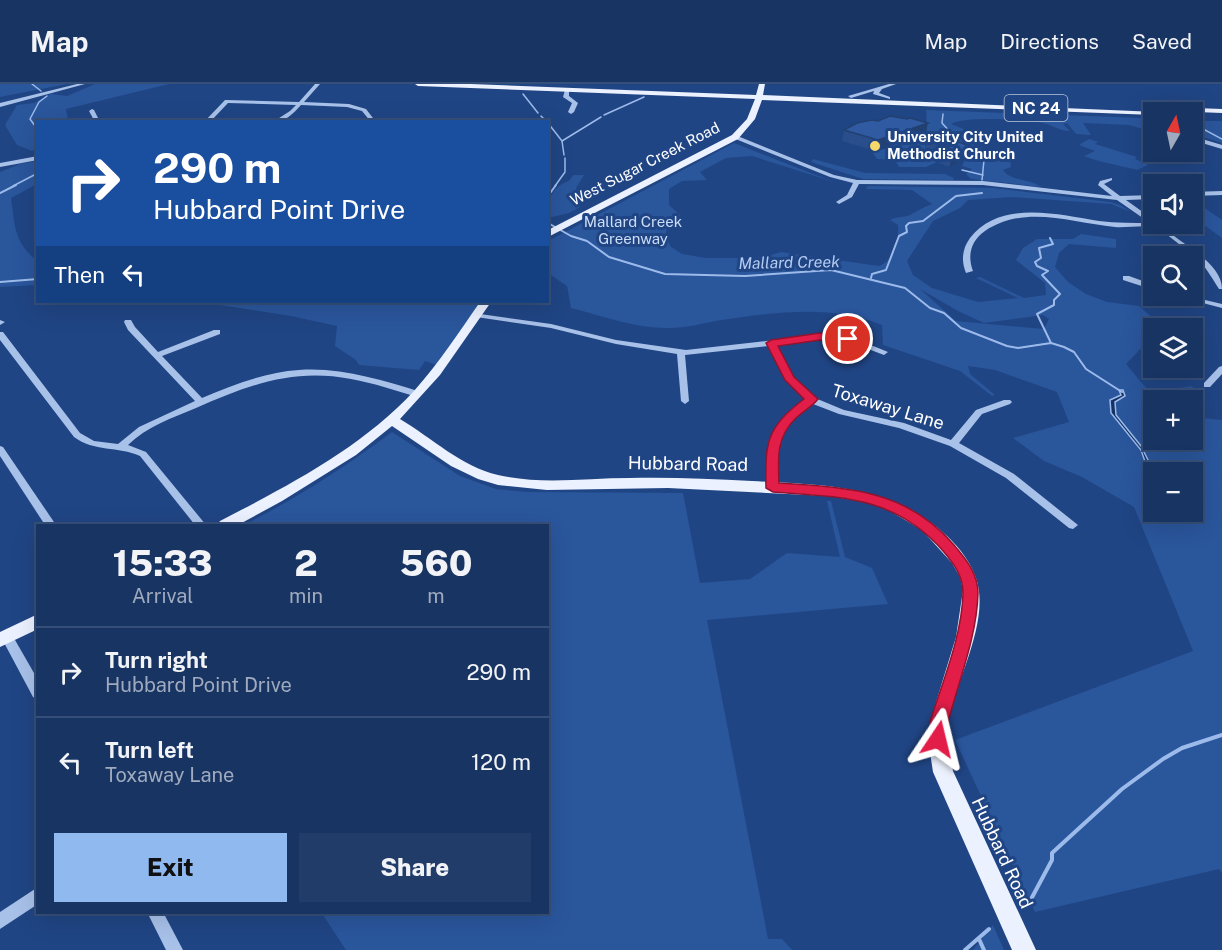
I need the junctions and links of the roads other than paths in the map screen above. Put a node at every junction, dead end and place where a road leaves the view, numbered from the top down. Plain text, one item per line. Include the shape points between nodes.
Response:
1 (83, 84) edge
2 (318, 84) edge
3 (324, 84) edge
4 (418, 84) edge
5 (533, 84) edge
6 (762, 84) edge
7 (894, 84) edge
8 (571, 87) edge
9 (880, 89) junction
10 (760, 95) junction
11 (850, 96) junction
12 (888, 98) junction
13 (301, 103) junction
14 (0, 105) edge
15 (93, 111) dead end
16 (1222, 111) edge
17 (574, 112) dead end
18 (1143, 114) edge
19 (1203, 115) edge
20 (1222, 116) edge
21 (97, 120) edge
22 (208, 120) edge
23 (278, 120) edge
24 (372, 120) edge
25 (735, 137) junction
26 (1203, 141) edge
27 (1222, 147) edge
28 (36, 158) edge
29 (0, 165) edge
30 (854, 182) junction
31 (1222, 193) edge
32 (1203, 194) edge
33 (1143, 197) edge
34 (1128, 198) junction
35 (1119, 199) junction
36 (836, 201) dead end
37 (1143, 211) edge
38 (1143, 214) edge
39 (1143, 223) edge
40 (549, 233) edge
41 (1170, 234) edge
42 (969, 271) dead end
43 (1126, 278) dead end
44 (1143, 284) edge
45 (1222, 287) edge
46 (1203, 302) edge
47 (484, 303) edge
48 (1222, 306) edge
49 (476, 315) junction
50 (128, 322) dead end
51 (217, 332) dead end
52 (0, 334) edge
53 (771, 343) junction
54 (681, 352) junction
55 (884, 352) dead end
56 (157, 356) junction
57 (1222, 369) edge
58 (1207, 385) dead end
59 (418, 394) junction
60 (812, 399) junction
61 (685, 401) dead end
62 (201, 402) junction
63 (1007, 402) dead end
64 (392, 420) junction
65 (953, 444) junction
66 (120, 447) junction
67 (0, 449) edge
68 (773, 488) junction
69 (50, 524) edge
70 (200, 524) edge
71 (227, 524) edge
72 (1072, 525) dead end
73 (36, 622) edge
74 (3, 639) edge
75 (36, 690) edge
76 (36, 895) edge
77 (156, 914) edge
78 (0, 921) edge
79 (176, 950) edge
80 (1024, 950) edge

1 - 14 street
2 - 13 street
3 - 13 street
4 - 8 main road, NC 24
5 - 8 main road, NC 24
6 - 10 main road, West Sugar Creek Road
7 - 9 street
8 - 10 main road, NC 24
8 - 17 street via 566,97 575,103
9 - 11 street
9 - 12 street via 876,94
10 - 11 main road, NC 24
10 - 18 main road, NC 24
10 - 25 main road, West Sugar Creek Road via 752,120
11 - 12 main road, NC 24
12 - 16 main road, NC 24
13 - 22 street via 227,101
13 - 23 street
13 - 24 street via 352,106 364,110
15 - 21 street
19 - 20 main road
25 - 30 street
25 - 40 main road, West Sugar Creek Road
26 - 27 street
28 - 29 street
30 - 35 street via 990,184
30 - 36 street via 850,196
31 - 32 street
33 - 34 street
34 - 35 street
34 - 35 street via 1108,180 1101,185
34 - 37 street
35 - 38 street
39 - 42 street via 1117,225 1042,215 1008,216 989,223 974,237 966,253
41 - 45 street via 1203,261
43 - 44 street
46 - 48 street
47 - 49 main road
49 - 54 street
49 - 59 main road
50 - 56 street
51 - 56 street
52 - 66 street via 77,435 93,443
53 - 54 street
53 - 55 street via 837,338
53 - 60 street, Toxaway Lane via 789,378
54 - 61 street
56 - 62 street
57 - 58 street
59 - 62 street via 347,376 304,372 258,380
59 - 64 main road
60 - 65 street, Toxaway Lane via 842,412 901,425
60 - 68 street via 778,432 771,452
62 - 66 street via 143,428
63 - 65 street via 979,412
64 - 68 main road, Hubbard Road via 468,469 499,480
64 - 71 main road via 321,472
65 - 72 street, Toxaway Lane via 1010,476
66 - 70 street via 143,454
67 - 69 street
68 - 80 main road, Hubbard Road via 849,493 883,501 918,518 967,573 971,590 968,620 939,722 940,757 958,809
73 - 74 main road
74 - 75 street
76 - 78 street
77 - 79 street

